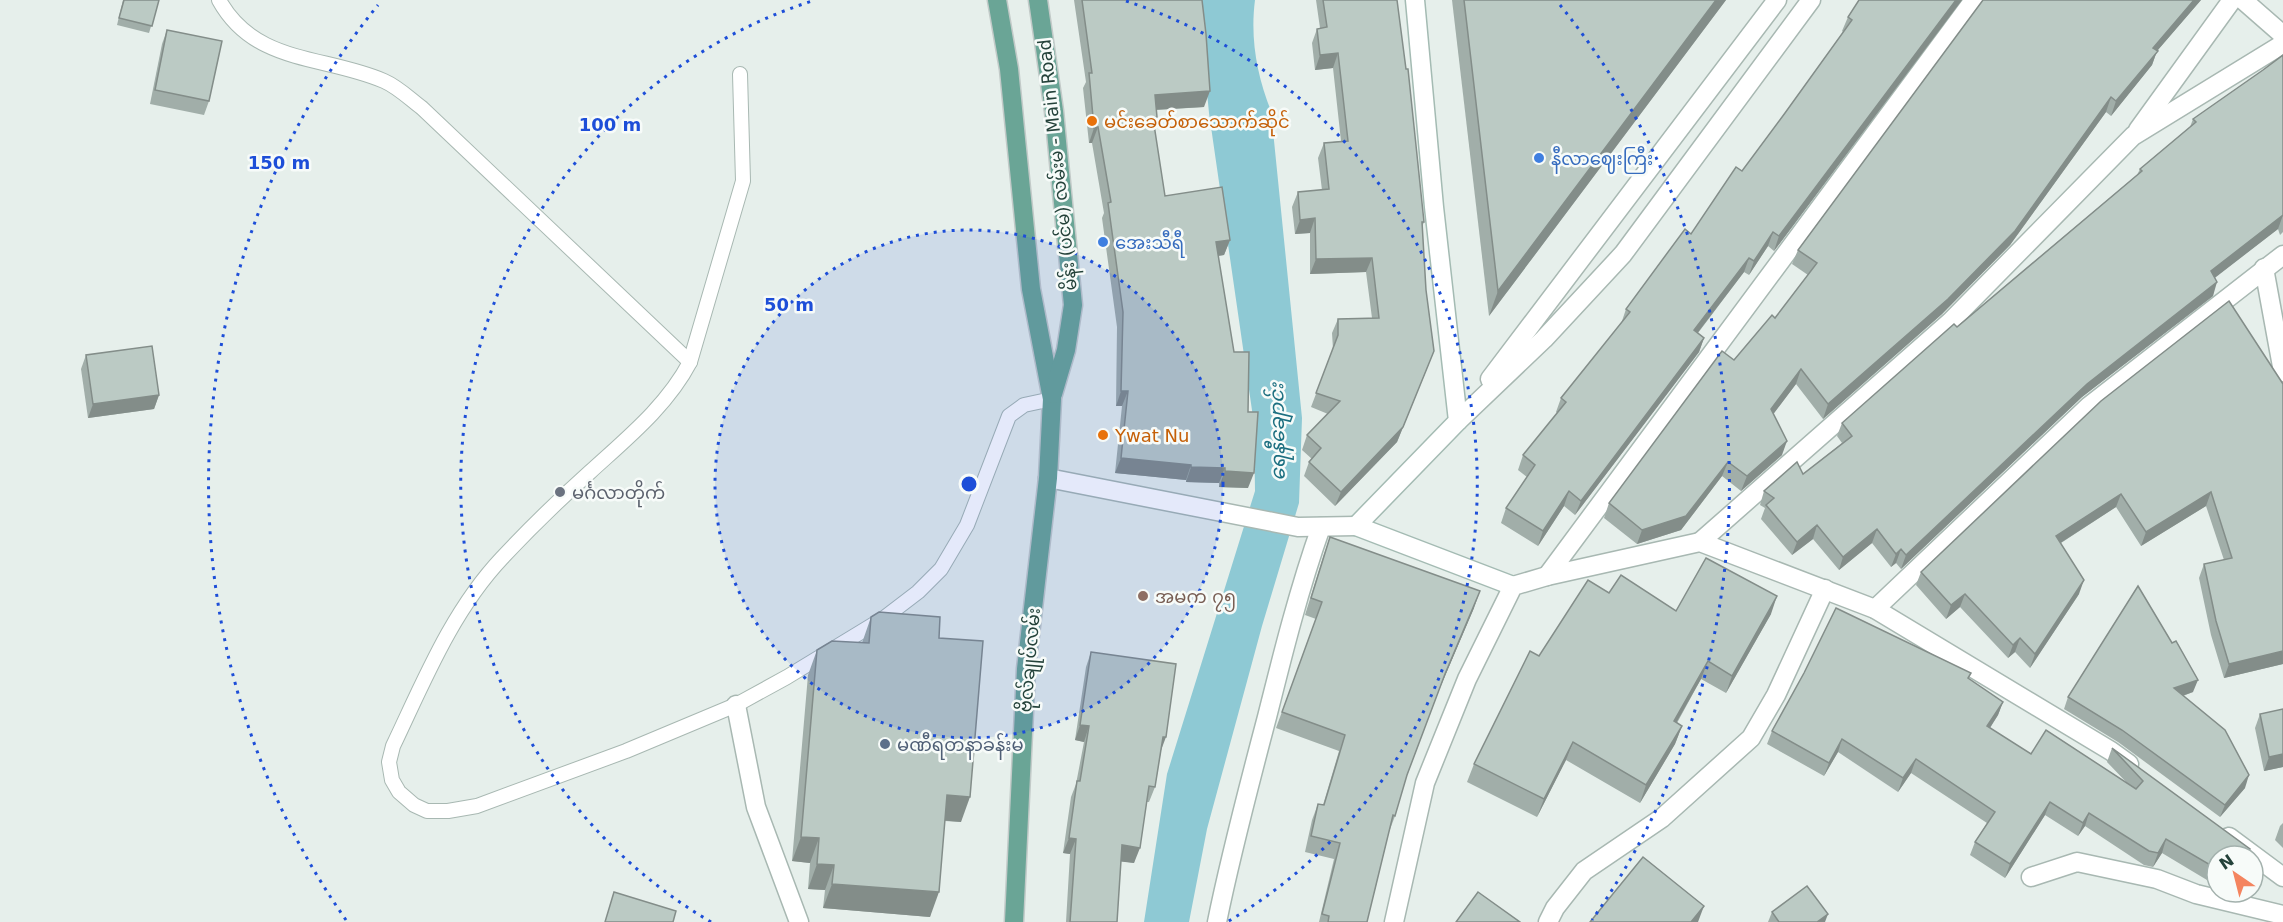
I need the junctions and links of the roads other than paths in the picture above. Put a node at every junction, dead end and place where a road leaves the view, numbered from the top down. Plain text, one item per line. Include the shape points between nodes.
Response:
1 (219, 0) edge
2 (997, 0) edge
3 (1038, 0) edge
4 (1415, 0) edge
5 (1776, 0) edge
6 (1811, 0) edge
7 (1974, 0) edge
8 (2232, 0) edge
9 (2243, 0) edge
10 (2283, 35) edge
11 (2283, 44) edge
12 (740, 74) dead end
13 (2133, 136) junction
14 (2283, 255) edge
15 (2264, 268) junction
16 (690, 362) junction
17 (2283, 372) edge
18 (1052, 399) junction
19 (1458, 421) junction
20 (1048, 478) junction
21 (1356, 526) junction
22 (1321, 527) junction
23 (1700, 542) junction
24 (1547, 576) junction
25 (1513, 586) junction
26 (1825, 590) junction
27 (1875, 609) junction
28 (736, 705) junction
29 (2140, 772) edge
30 (2216, 828) edge
31 (2031, 877) dead end
32 (2283, 877) edge
33 (2283, 915) edge
34 (800, 922) edge
35 (1014, 922) edge
36 (1217, 922) edge
37 (1394, 922) edge
38 (1548, 922) edge

1 - 16 lane via 228,16 256,42 372,77 398,89
2 - 18 main road via 1009,69 1031,289
3 - 18 main road, မိန်း (ပင်မ) လမ်းမ - Main Road via 1054,111 1073,305
4 - 19 street
5 - 19 street
6 - 19 street via 1623,254 1544,339
7 - 24 street
8 - 13 street
9 - 10 street
11 - 13 street
12 - 16 lane via 743,181
13 - 23 street via 1950,322
14 - 15 street
15 - 17 street
15 - 27 street via 2089,406
16 - 28 lane via 679,383 637,429 581,480 478,586 444,640 393,746 389,762 392,780 399,792 427,811 477,806
18 - 20 main road, ဗိုလ်‌ချုပ်‌လမ်း
18 - 28 lane via 1024,405 1009,416 967,525 941,569 918,592 874,624
19 - 21 street
20 - 22 street via 1299,527
20 - 35 main road, ဗိုလ်‌ချုပ်‌လမ်း via 1026,669
21 - 22 street
21 - 25 street
22 - 36 street via 1274,690
23 - 24 street
23 - 26 street
24 - 25 street
25 - 37 street via 1467,679 1425,783
26 - 27 street
26 - 38 street via 1776,695 1751,738 1662,818 1584,871
27 - 29 street
28 - 34 street via 756,807
30 - 32 street
31 - 33 street via 2077,862 2157,879 2196,894

